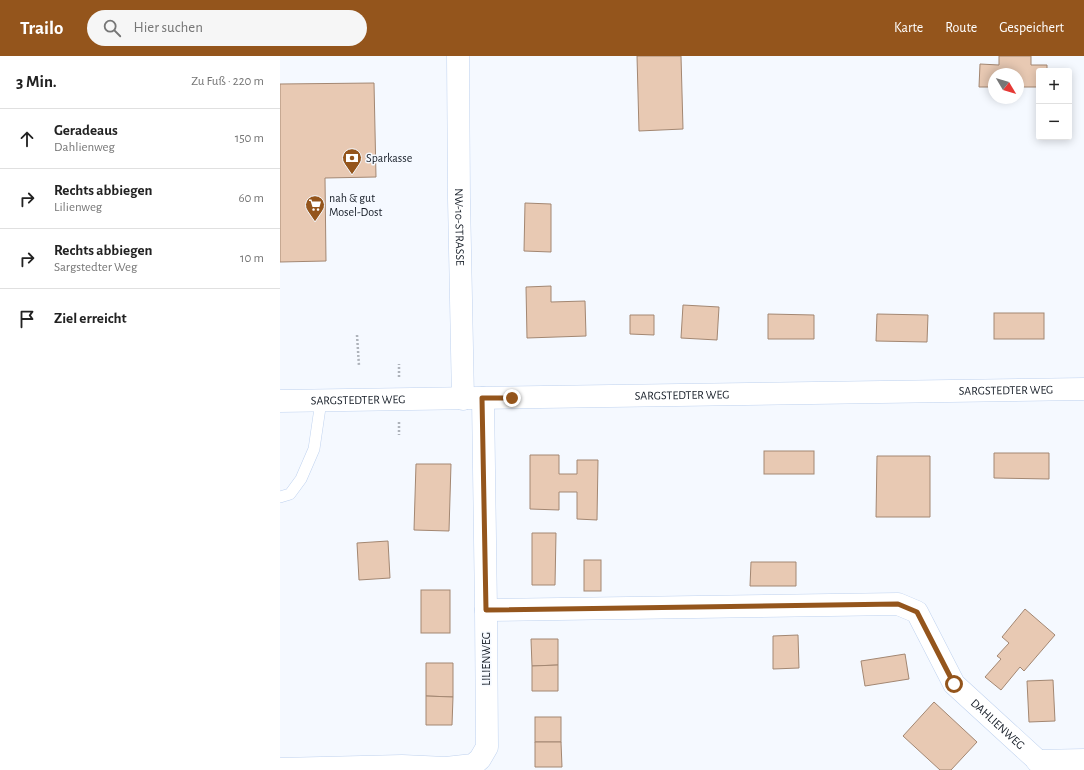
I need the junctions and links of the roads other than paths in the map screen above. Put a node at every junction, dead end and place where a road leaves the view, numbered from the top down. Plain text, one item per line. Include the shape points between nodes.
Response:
1 (458, 56) edge
2 (1084, 389) edge
3 (473, 398) junction
4 (280, 401) edge
5 (321, 401) junction
6 (280, 498) edge
7 (486, 610) junction
8 (1084, 760) edge
9 (1042, 765) edge
10 (280, 769) edge
11 (446, 769) edge

1 - 3 street, NW-10-STRASSE via 459,200
2 - 3 street, SARGSTEDTER WEG
3 - 5 street, SARGSTEDTER WEG
3 - 7 street, LILIENWEG
4 - 5 street, SARGSTEDTER WEG
5 - 6 lane via 314,449 301,479 290,494
7 - 9 street, DAHLIENWEG via 898,604 917,612 954,684
7 - 11 street, LILIENWEG via 486,748 474,765
8 - 9 street
10 - 11 street, LILIENWEG via 402,766

